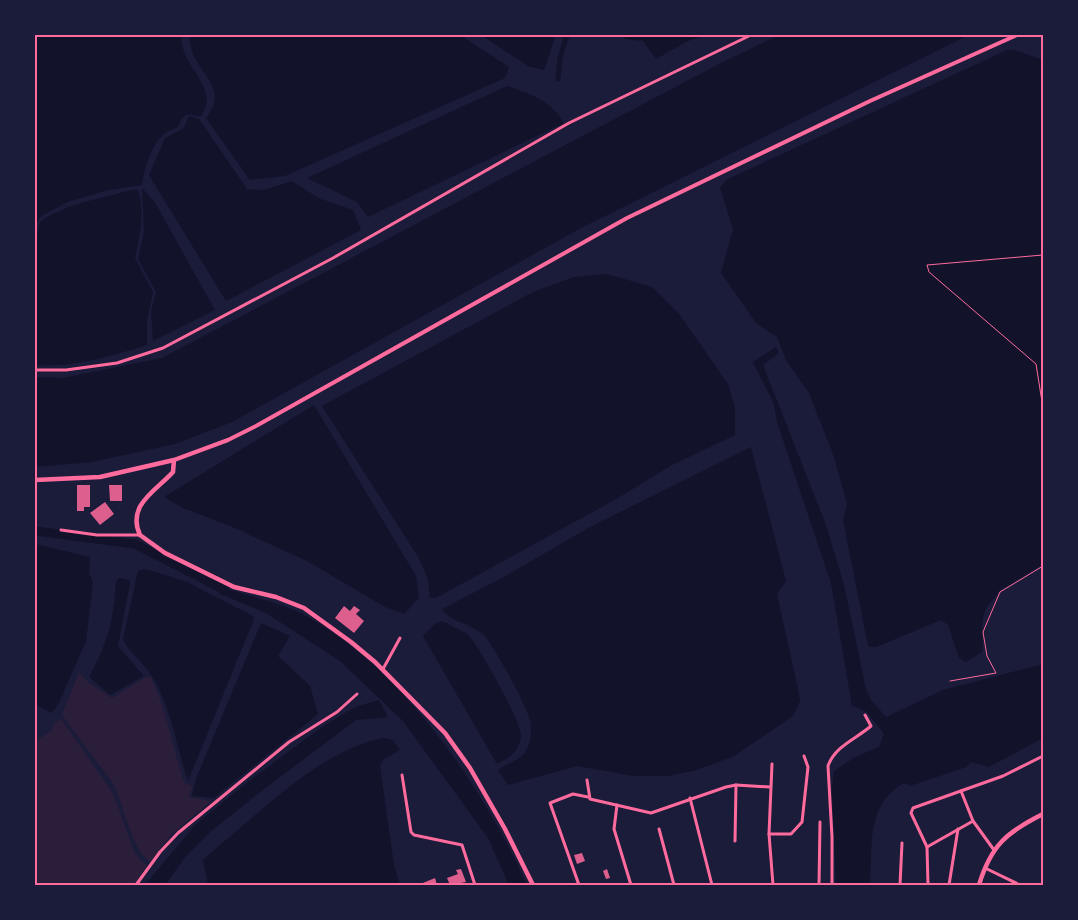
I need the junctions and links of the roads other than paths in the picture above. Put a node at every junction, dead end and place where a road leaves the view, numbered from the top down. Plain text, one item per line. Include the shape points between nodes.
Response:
1 (751, 35) edge
2 (1018, 35) edge
3 (35, 370) edge
4 (174, 460) junction
5 (35, 480) edge
6 (62, 530) dead end
7 (140, 535) junction
8 (400, 638) dead end
9 (383, 670) junction
10 (358, 694) dead end
11 (865, 715) dead end
12 (804, 756) dead end
13 (1043, 756) edge
14 (772, 764) dead end
15 (402, 775) dead end
16 (588, 780) dead end
17 (736, 785) junction
18 (770, 787) junction
19 (961, 791) junction
20 (588, 797) junction
21 (690, 798) junction
22 (617, 805) junction
23 (1043, 814) edge
24 (972, 821) junction
25 (820, 822) dead end
26 (659, 829) dead end
27 (958, 829) junction
28 (769, 834) junction
29 (735, 841) dead end
30 (902, 844) dead end
31 (926, 847) junction
32 (994, 850) junction
33 (985, 868) junction
34 (136, 885) edge
35 (475, 885) edge
36 (533, 885) edge
37 (579, 885) edge
38 (631, 885) edge
39 (674, 885) edge
40 (712, 885) edge
41 (773, 885) edge
42 (819, 885) edge
43 (832, 885) edge
44 (900, 885) edge
45 (928, 885) edge
46 (949, 885) edge
47 (979, 885) edge
48 (1020, 885) edge

1 - 3 street via 569,123 333,258 163,348 117,363 66,370
2 - 4 street via 870,101 627,218 256,426
4 - 5 main road via 100,477
4 - 7 main road via 173,472 152,489 141,505 137,521
6 - 7 street via 97,535
7 - 9 main road via 165,552 234,587 304,608 352,642
8 - 9 street
9 - 36 main road via 445,733 470,768
10 - 34 street via 337,712 289,742 178,833
11 - 43 street via 871,727 838,750 828,766
12 - 28 street via 808,767 802,822 791,834
13 - 19 street via 1003,776
14 - 18 street
15 - 35 street via 411,832 462,845
16 - 20 street
17 - 18 street
17 - 21 street
17 - 29 street
18 - 28 street
19 - 24 street
19 - 31 street via 912,810
20 - 22 street
20 - 37 street via 573,794 550,803
21 - 22 street via 651,814
21 - 40 street
22 - 38 street via 614,829
23 - 32 main road via 1004,836
24 - 27 street
24 - 32 street
25 - 42 street
26 - 39 street
27 - 31 street
27 - 46 street
28 - 41 street
30 - 44 street
31 - 45 street
32 - 33 main road
33 - 47 main road
33 - 48 street

